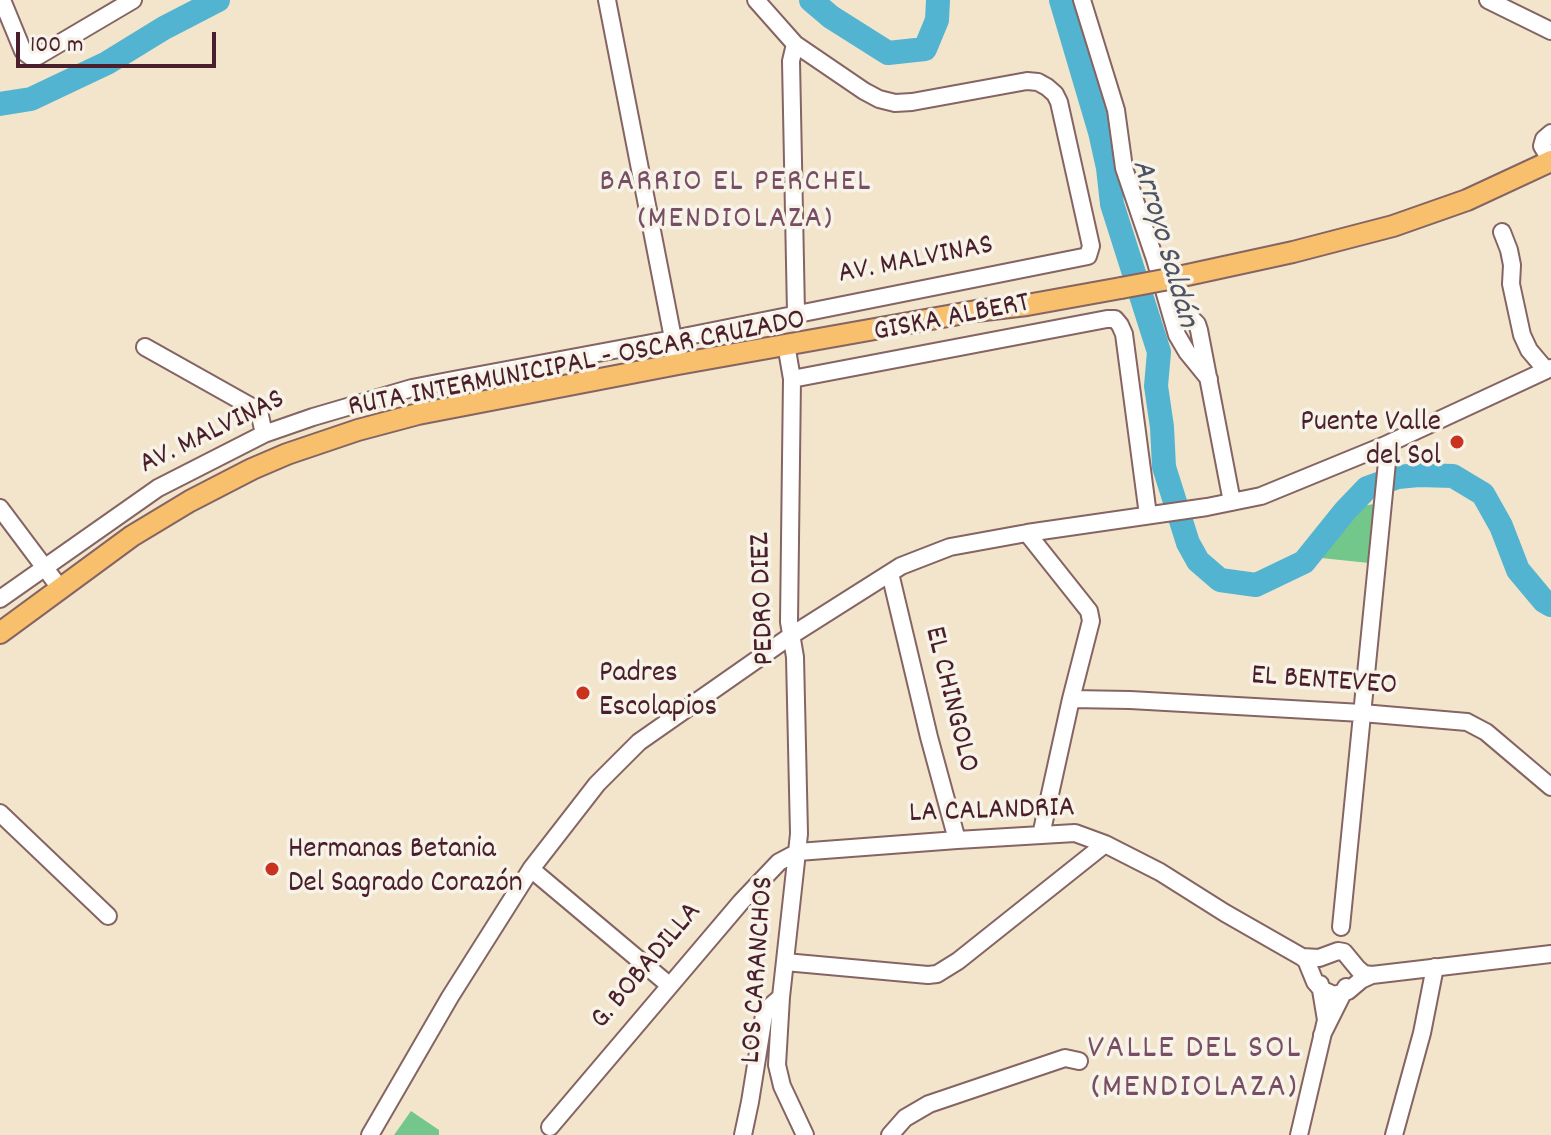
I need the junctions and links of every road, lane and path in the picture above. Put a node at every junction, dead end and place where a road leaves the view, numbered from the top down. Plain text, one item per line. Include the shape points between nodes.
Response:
1 (2, 0) edge
2 (133, 0) edge
3 (607, 0) edge
4 (756, 0) edge
5 (1082, 0) edge
6 (1488, 0) edge
7 (1551, 31) edge
8 (795, 44) junction
9 (1551, 133) edge
10 (1551, 161) edge
11 (1502, 232) dead end
12 (1166, 284) junction
13 (796, 313) junction
14 (673, 339) junction
15 (145, 347) dead end
16 (787, 349) junction
17 (678, 364) junction
18 (1549, 369) edge
19 (792, 379) junction
20 (264, 434) junction
21 (1385, 454) junction
22 (1232, 502) junction
23 (0, 508) edge
24 (1156, 514) junction
25 (1027, 533) junction
26 (43, 568) junction
27 (890, 573) junction
28 (60, 588) junction
29 (0, 599) edge
30 (0, 633) edge
31 (792, 635) junction
32 (0, 646) edge
33 (1071, 699) junction
34 (1362, 713) junction
35 (1551, 787) edge
36 (0, 813) edge
37 (1041, 835) junction
38 (957, 840) junction
39 (1105, 844) junction
40 (798, 852) junction
41 (531, 869) junction
42 (108, 916) dead end
43 (1341, 927) junction
44 (1344, 952) junction
45 (1551, 954) edge
46 (1302, 957) junction
47 (1326, 957) junction
48 (785, 962) junction
49 (1435, 967) junction
50 (1372, 975) junction
51 (669, 985) junction
52 (1321, 989) junction
53 (1342, 994) junction
54 (781, 997) junction
55 (1322, 1035) junction
56 (1079, 1061) dead end
57 (550, 1127) dead end
58 (370, 1135) edge
59 (743, 1135) edge
60 (805, 1135) edge
61 (890, 1135) edge
62 (1299, 1135) edge
63 (1394, 1135) edge

1 - 2 street via 23,51 31,57
3 - 14 street
4 - 8 street
5 - 12 street via 1116,110 1124,168
6 - 7 street
8 - 13 street via 791,61
8 - 13 street, AV. MALVINAS via 864,91 895,103 1027,81 1047,87 1059,102 1091,246 1088,256 1077,260
9 - 10 street via 1542,146
10 - 12 main road, RUTA INTERMUNICIPAL - OSCAR CRUZADO via 1467,200 1393,226
11 - 18 street via 1522,335
12 - 16 main road, RUTA INTERMUNICIPAL - OSCAR CRUZADO, bridge via 976,311
12 - 22 street via 1197,324 1203,343
13 - 14 street, AV. MALVINAS
14 - 17 street
14 - 20 street, AV. MALVINAS via 412,388
15 - 20 street via 259,411
16 - 17 main road, RUTA INTERMUNICIPAL - OSCAR CRUZADO
16 - 19 street, PEDRO DIEZ
16 - 32 main road, RUTA INTERMUNICIPAL - OSCAR CRUZADO via 434,419 330,447 215,495 156,530
17 - 28 main road, RUTA INTERMUNICIPAL - OSCAR CRUZADO via 418,414 317,443 190,501
18 - 21 street
19 - 24 street, GISKA ALBERT via 1115,319 1124,334
19 - 31 street, PEDRO DIEZ
20 - 26 street, AV. MALVINAS via 158,488
21 - 22 street
21 - 34 street
22 - 24 street
23 - 26 street
24 - 25 street
25 - 27 street via 950,547
25 - 33 street via 1089,611 1090,630
26 - 28 street
26 - 29 street, AV. MALVINAS
27 - 31 street
27 - 38 street, EL CHINGOLO
28 - 30 main road, RUTA INTERMUNICIPAL - OSCAR CRUZADO
31 - 40 street, PEDRO DIEZ
31 - 41 street via 639,742 597,784
33 - 34 street, EL BENTEVEO
33 - 37 street
34 - 35 street, EL BENTEVEO via 1467,722
34 - 43 street
36 - 42 street
37 - 38 street, LA CALANDRIA
37 - 39 street, LA CALANDRIA via 1075,833
38 - 40 street, LA CALANDRIA
39 - 46 street, LA CALANDRIA
39 - 48 street via 937,974
40 - 48 street, LOS CARANCHOS
40 - 51 street, G. BOBADILLA via 779,862
41 - 51 street
41 - 58 street
43 - 44 street
43 - 47 street
44 - 47 street, LA CALANDRIA
44 - 50 street via 1364,974
44 - 53 street via 1349,974
45 - 49 street
46 - 47 street, LA CALANDRIA
46 - 52 street, LA CALANDRIA
47 - 52 street via 1319,973
48 - 54 street, LOS CARANCHOS
49 - 50 street
49 - 63 street
50 - 53 street
51 - 57 street, G. BOBADILLA
52 - 53 street
52 - 55 street
53 - 55 street
54 - 59 street via 764,1015
54 - 60 street, LOS CARANCHOS via 777,1065
55 - 62 street
56 - 61 street via 1065,1058 929,1104

